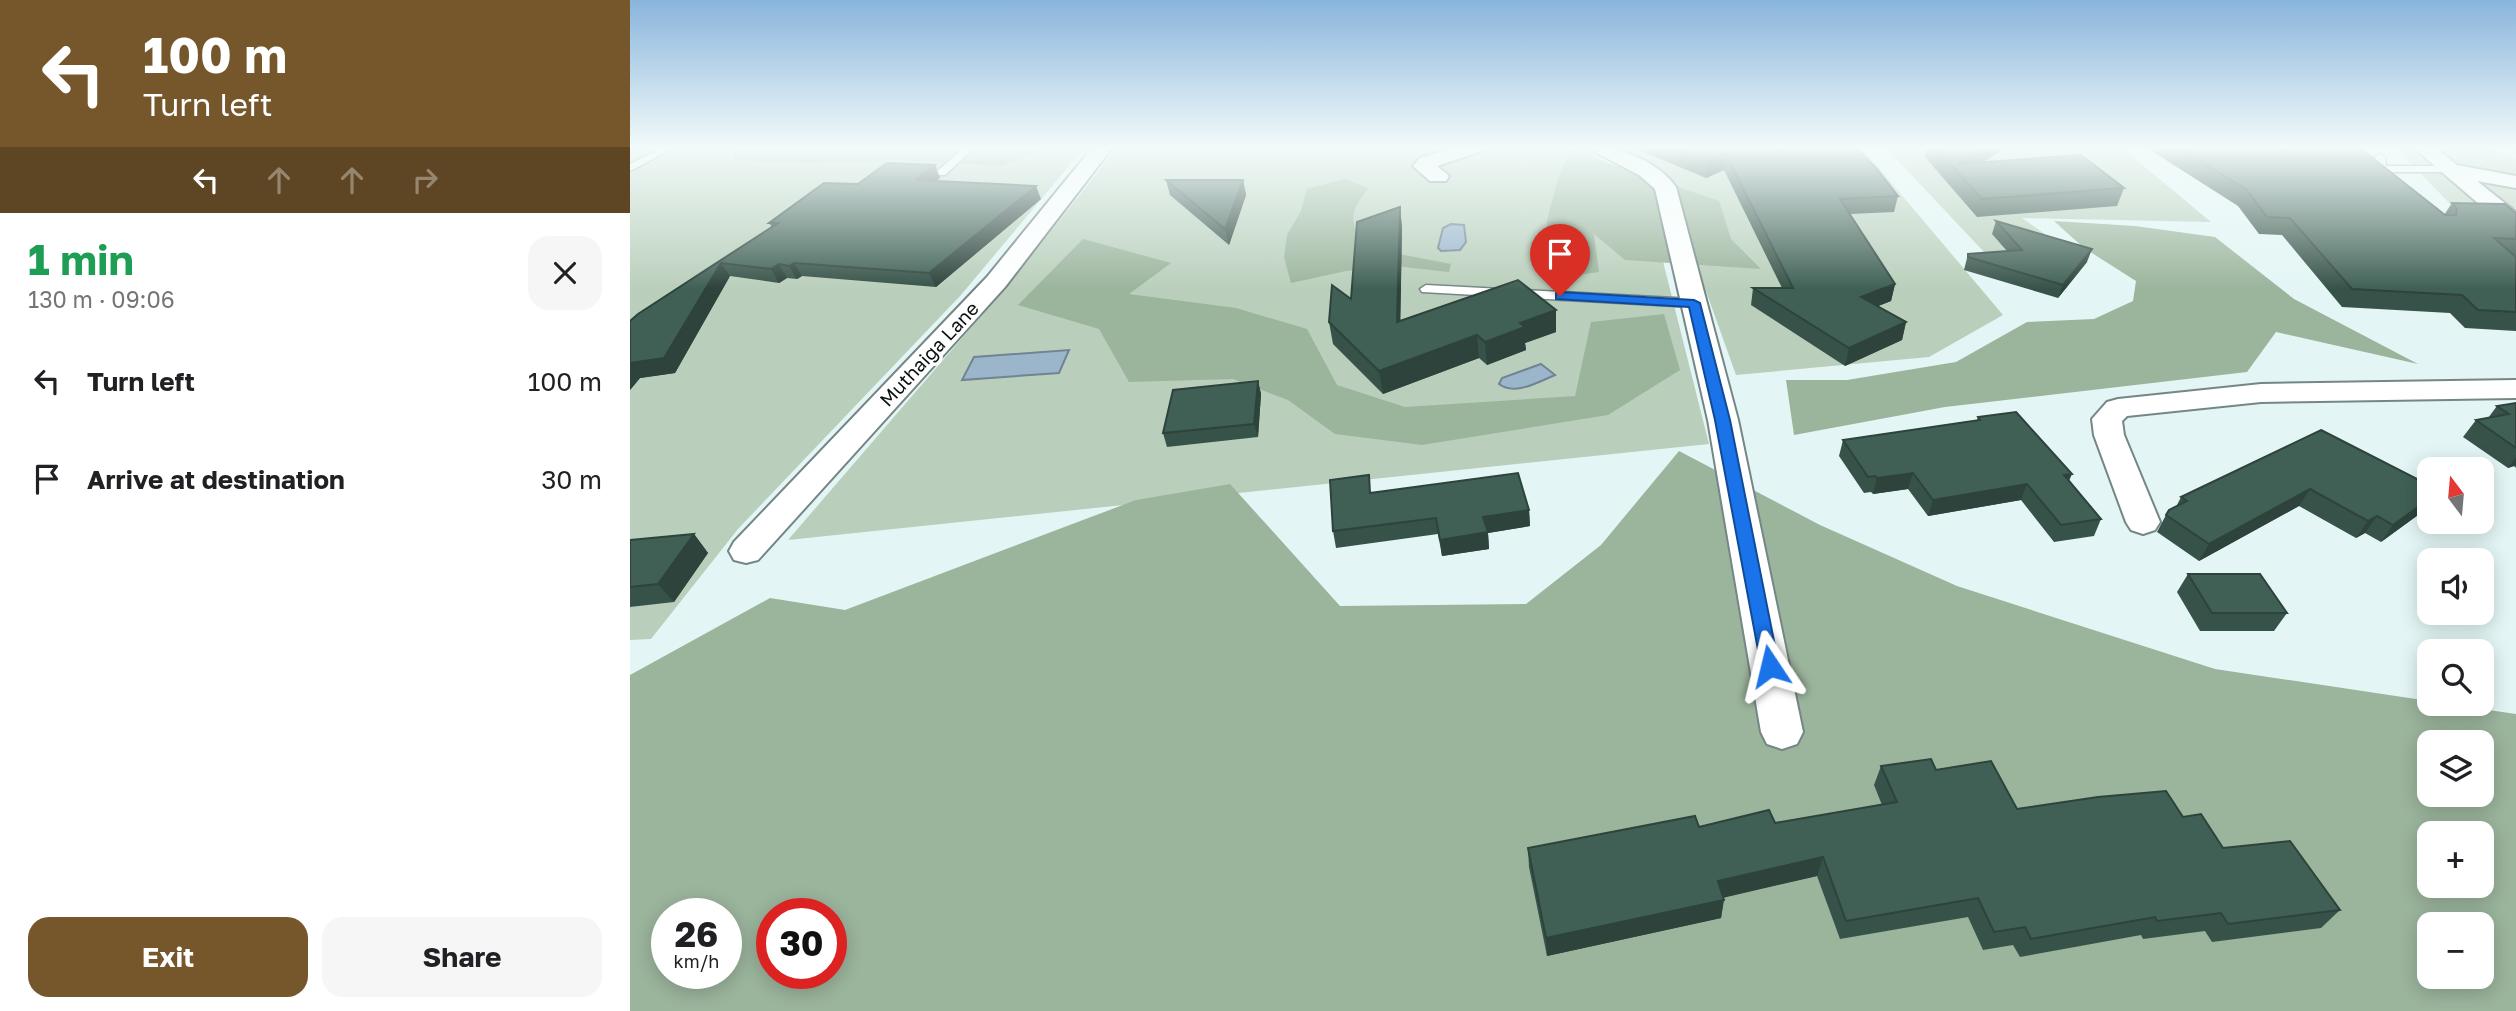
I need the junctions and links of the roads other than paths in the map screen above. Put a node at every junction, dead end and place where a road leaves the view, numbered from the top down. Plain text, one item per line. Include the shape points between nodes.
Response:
1 (1065, 195) edge
2 (1667, 195) edge
3 (2481, 195) edge
4 (2516, 224) edge
5 (1426, 289) dead end
6 (1694, 303) junction
7 (2516, 388) edge
8 (2143, 522) dead end
9 (746, 551) dead end
10 (1782, 732) dead end

1 - 9 street, Muthaiga Lane via 996,282
2 - 6 street
3 - 4 street
5 - 6 lane
6 - 10 street via 1723,420
7 - 8 street via 2261,393 2118,408 2108,419 2109,435

